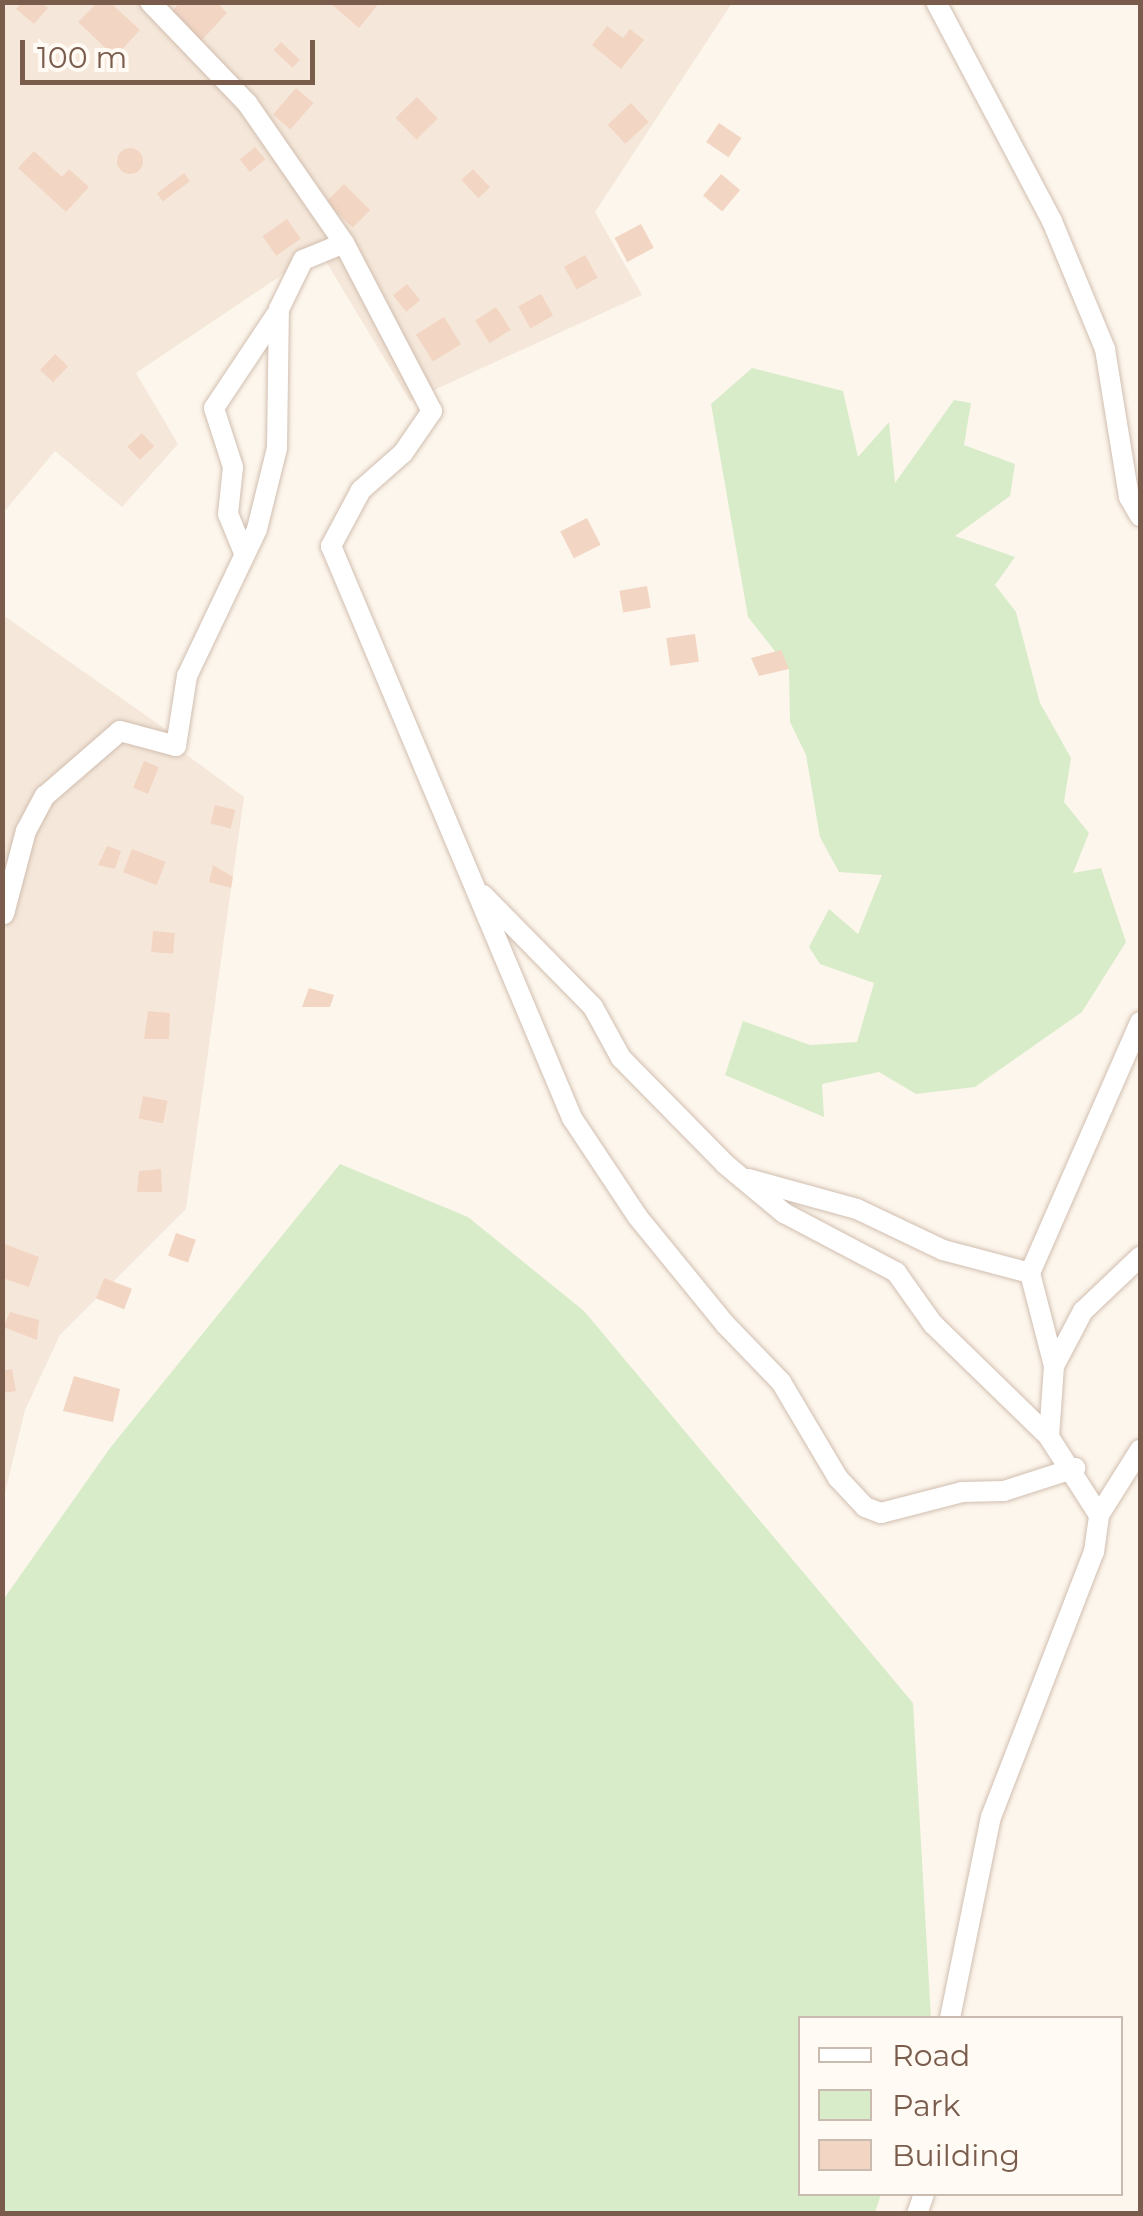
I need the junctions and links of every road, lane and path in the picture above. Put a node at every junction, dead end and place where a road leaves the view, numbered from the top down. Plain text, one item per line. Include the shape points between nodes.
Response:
1 (150, 2) edge
2 (936, 2) edge
3 (344, 243) junction
4 (280, 309) junction
5 (1140, 516) edge
6 (244, 552) junction
7 (474, 886) junction
8 (3, 914) edge
9 (1140, 1022) edge
10 (740, 1176) junction
11 (1140, 1258) edge
12 (1030, 1273) junction
13 (1054, 1366) junction
14 (1049, 1437) junction
15 (1140, 1450) edge
16 (1075, 1468) junction
17 (1099, 1515) junction
18 (950, 2016) edge

1 - 3 street via 247,103
2 - 5 street via 1052,222 1105,349 1130,497
3 - 4 street via 303,260
3 - 7 street via 432,411 403,454 361,490 332,546
4 - 6 street via 277,448
4 - 6 street via 214,408 232,467 228,514
6 - 8 street via 187,676 176,746 120,731 45,796 26,831
7 - 10 street via 593,1007 621,1058
7 - 16 street via 572,1118 637,1216 792,1397 853,1496 881,1512 1038,1483
9 - 12 street
10 - 12 street via 857,1208 943,1250
10 - 14 street via 784,1213 896,1272 933,1324
11 - 13 street via 1083,1311
12 - 13 street
13 - 14 street
14 - 16 street
15 - 17 street
16 - 17 street
17 - 18 street via 1094,1552 991,1817

